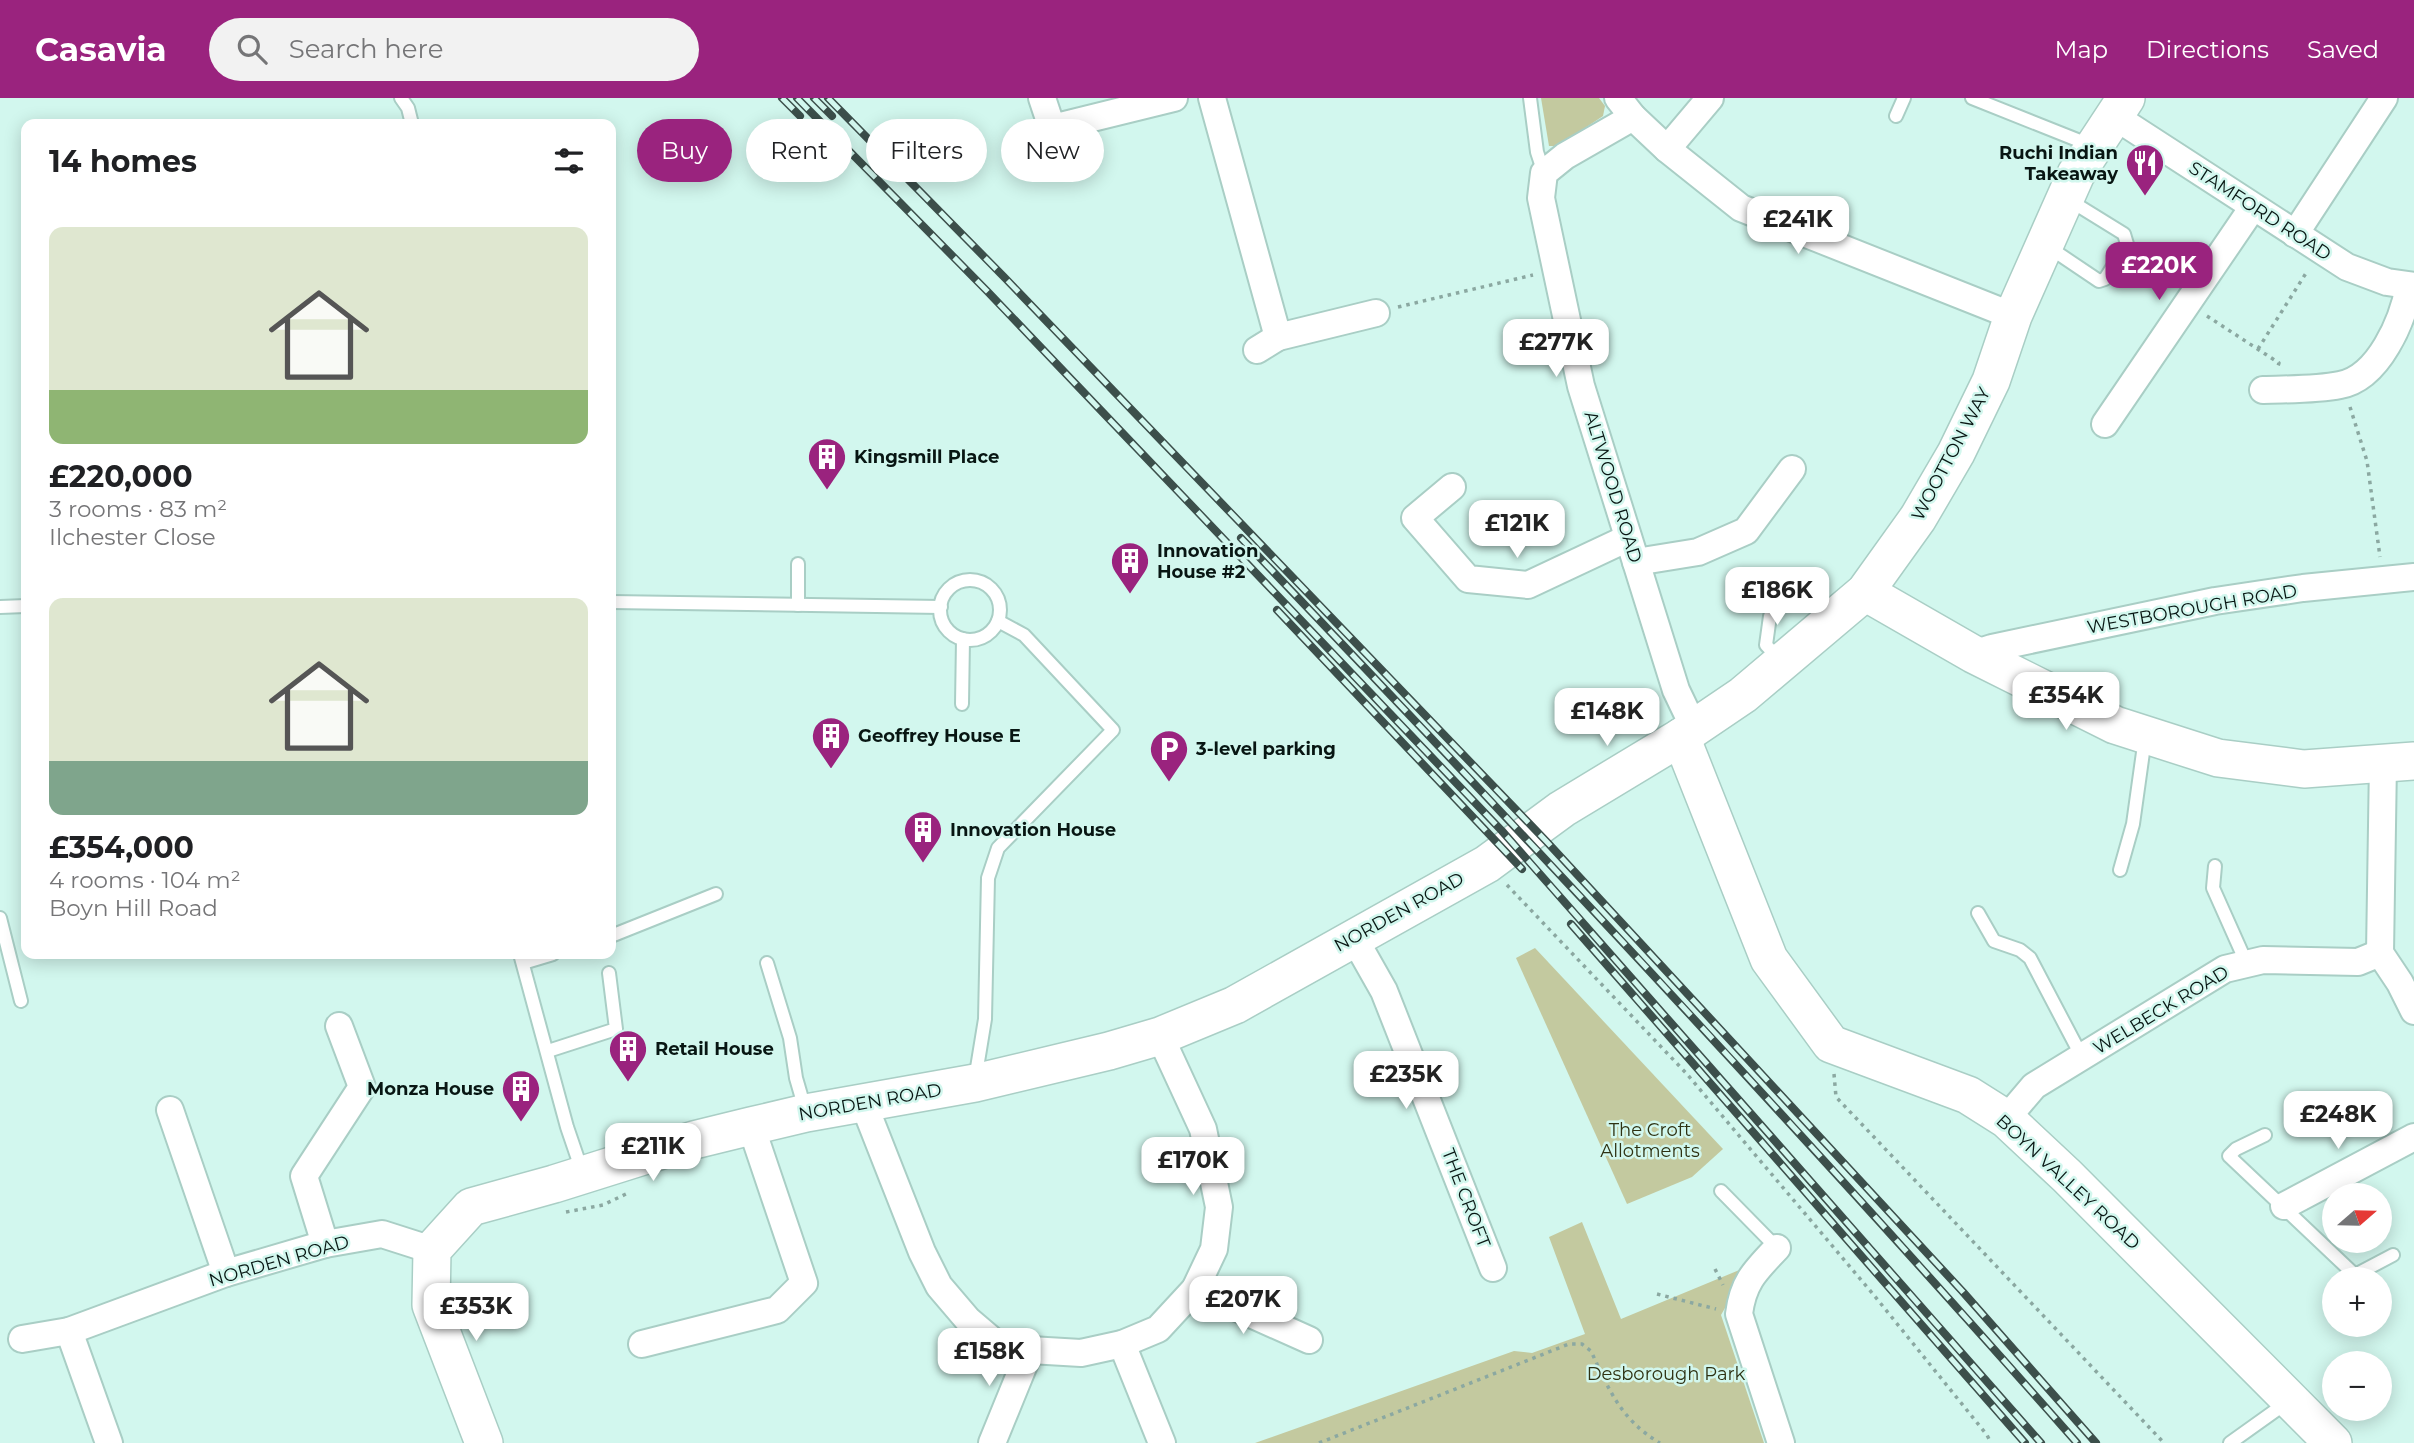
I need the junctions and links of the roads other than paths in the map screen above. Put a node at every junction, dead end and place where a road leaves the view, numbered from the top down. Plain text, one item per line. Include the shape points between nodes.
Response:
1 (401, 98) edge
2 (1042, 98) edge
3 (1174, 98) edge
4 (1212, 98) edge
5 (1530, 98) edge
6 (1710, 98) edge
7 (1904, 98) edge
8 (1972, 98) edge
9 (2384, 98) edge
10 (1625, 107) edge
11 (2120, 107) edge
12 (1896, 116) dead end
13 (411, 119) edge
14 (1049, 119) edge
15 (1089, 119) edge
16 (2094, 147) junction
17 (1667, 149) junction
18 (1544, 173) junction
19 (2074, 203) junction
20 (2253, 207) junction
21 (2295, 234) junction
22 (2053, 249) junction
23 (2411, 286) edge
24 (1376, 313) road end
25 (2013, 316) junction
26 (2263, 390) dead end
27 (2105, 424) dead end
28 (1792, 469) dead end
29 (1452, 486) dead end
30 (1632, 550) junction
31 (798, 564) dead end
32 (2414, 578) edge
33 (1865, 592) junction
34 (616, 602) edge
35 (798, 605) junction
36 (0, 607) edge
37 (21, 607) edge
38 (941, 607) junction
39 (1770, 616) dead end
40 (998, 621) junction
41 (963, 639) junction
42 (1973, 654) junction
43 (1782, 661) junction
44 (962, 705) dead end
45 (1684, 725) junction
46 (2146, 735) junction
47 (2399, 761) edge
48 (2215, 866) dead end
49 (2120, 870) dead end
50 (716, 894) dead end
51 (1978, 914) dead end
52 (0, 918) edge
53 (616, 934) edge
54 (1353, 938) junction
55 (2381, 953) junction
56 (521, 959) edge
57 (2246, 962) junction
58 (767, 963) dead end
59 (609, 973) dead end
60 (21, 1001) dead end
61 (2414, 1011) edge
62 (339, 1026) dead end
63 (1160, 1036) junction
64 (548, 1051) junction
65 (2082, 1057) junction
66 (975, 1083) junction
67 (863, 1102) junction
68 (170, 1110) dead end
69 (806, 1113) junction
70 (2006, 1119) junction
71 (751, 1126) junction
72 (2265, 1135) dead end
73 (2414, 1137) edge
74 (583, 1174) junction
75 (1721, 1191) dead end
76 (2284, 1206) junction
77 (325, 1244) junction
78 (1777, 1248) joint
79 (432, 1250) junction
80 (2393, 1255) dead end
81 (1493, 1268) dead end
82 (226, 1273) junction
83 (1195, 1289) junction
84 (69, 1331) junction
85 (22, 1339) dead end
86 (1309, 1340) dead end
87 (642, 1344) dead end
88 (1122, 1344) junction
89 (1030, 1350) junction
90 (2290, 1399) junction
91 (108, 1443) edge
92 (484, 1443) edge
93 (992, 1443) edge
94 (1162, 1443) edge
95 (1781, 1443) edge
96 (2230, 1443) edge
97 (2333, 1443) edge

1 - 13 lane
2 - 14 street
3 - 15 street
4 - 24 street via 1268,343
5 - 18 lane, ALTWOOD ROAD
6 - 17 street
7 - 12 lane
8 - 16 lane
9 - 21 street
10 - 17 street
10 - 18 street
11 - 16 street, WOOTTON WAY
11 - 20 street, STAMFORD ROAD
16 - 19 street, WOOTTON WAY via 2076,174
17 - 25 street via 1741,208
18 - 30 street, ALTWOOD ROAD via 1541,198 1581,386
19 - 22 street, WOOTTON WAY
19 - 22 lane via 2124,234 2127,244 2105,279 2099,281
20 - 21 street, STAMFORD ROAD
20 - 27 street
21 - 23 street, STAMFORD ROAD via 2367,276
22 - 25 street, WOOTTON WAY
23 - 26 street via 2385,350 2365,372 2343,385
25 - 33 street, WOOTTON WAY via 1990,381 1956,453 1918,519
28 - 30 street via 1746,531 1698,552
29 - 30 street via 1415,517 1468,579 1528,585
30 - 45 street, ALTWOOD ROAD
31 - 35 lane
32 - 42 street, WESTBOROUGH ROAD via 2216,601
33 - 42 street
33 - 43 street, WOOTTON WAY
34 - 35 lane
35 - 38 lane
36 - 37 lane
38 - 40 lane via 950,587 979,581 997,596
38 - 41 lane via 944,624
39 - 43 lane via 1766,645
40 - 41 lane via 986,636
40 - 66 lane via 1024,635 1112,730 998,848 988,878 985,1019
41 - 44 lane
42 - 46 street via 2116,725
43 - 45 street, WOOTTON WAY via 1743,695
45 - 54 street, NORDEN ROAD via 1487,864
45 - 70 street, BOYN VALLEY ROAD via 1769,959 1831,1044 1968,1095
46 - 47 street via 2218,758 2304,769
46 - 49 lane via 2133,824
47 - 55 street
48 - 57 lane via 2213,888
50 - 53 lane
51 - 65 lane via 1994,941 2030,958
52 - 60 lane
54 - 63 street, NORDEN ROAD via 1235,1005
54 - 81 street, THE CROFT via 1384,991
55 - 57 street, WELBECK ROAD via 2358,962
55 - 61 street
56 - 64 lane
57 - 65 street, WELBECK ROAD via 2225,969
58 - 69 lane
59 - 64 lane via 617,1029
62 - 77 street via 362,1087 304,1176
63 - 66 street, NORDEN ROAD
63 - 83 street via 1203,1129 1219,1207 1214,1249
64 - 74 lane
65 - 70 street, WELBECK ROAD via 2034,1086
66 - 67 street, NORDEN ROAD
67 - 69 street, NORDEN ROAD
67 - 89 street via 939,1286 995,1343
68 - 82 street
69 - 71 street, NORDEN ROAD
70 - 90 street, BOYN VALLEY ROAD
71 - 74 street, NORDEN ROAD
71 - 87 street via 804,1283 777,1310
72 - 76 lane via 2229,1156
73 - 76 street
74 - 79 street, NORDEN ROAD via 471,1207
75 - 78 lane
76 - 80 lane via 2355,1275
77 - 79 street, NORDEN ROAD via 382,1234
77 - 82 street, NORDEN ROAD
78 - 95 street via 1750,1277 1739,1314
79 - 92 street via 431,1305
82 - 84 street, NORDEN ROAD
83 - 86 street
83 - 88 street via 1158,1329
84 - 85 street, NORDEN ROAD
84 - 91 street
88 - 89 street via 1081,1353
88 - 94 street
89 - 93 street
90 - 96 lane
90 - 97 street, BOYN VALLEY ROAD

